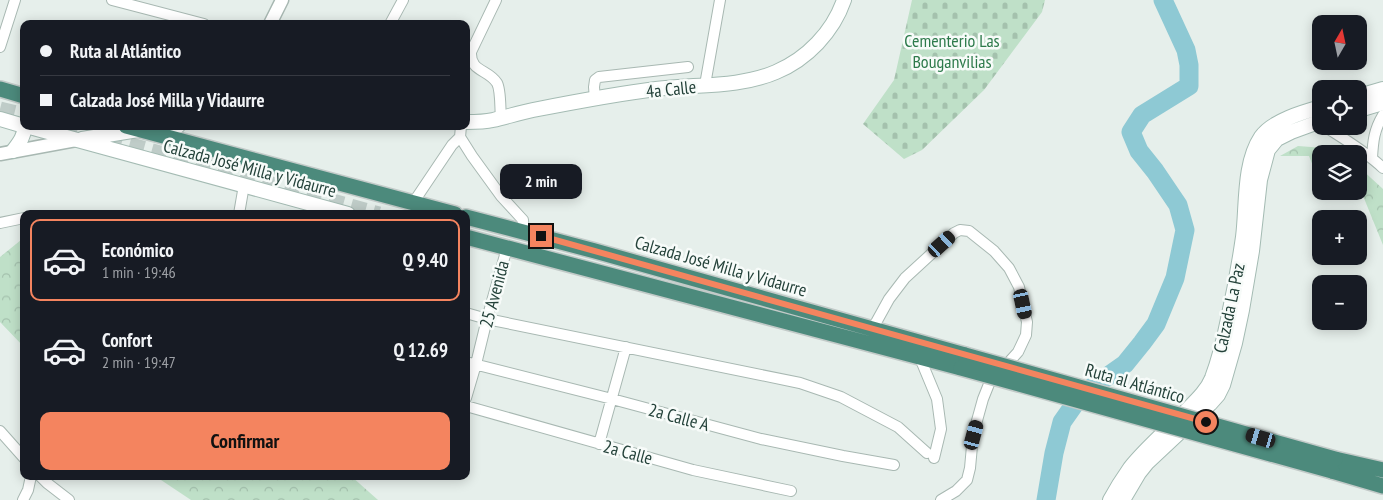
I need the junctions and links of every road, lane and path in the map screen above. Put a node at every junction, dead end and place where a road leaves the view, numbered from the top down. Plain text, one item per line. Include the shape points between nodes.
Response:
1 (15, 0) edge
2 (112, 0) edge
3 (282, 0) edge
4 (403, 0) edge
5 (496, 0) edge
6 (720, 0) edge
7 (844, 0) edge
8 (189, 20) edge
9 (272, 20) edge
10 (392, 20) edge
11 (0, 47) edge
12 (688, 67) dead end
13 (705, 85) junction
14 (0, 89) edge
15 (1383, 90) edge
16 (1367, 94) edge
17 (20, 95) edge
18 (596, 99) junction
19 (1383, 103) edge
20 (1367, 108) edge
21 (1383, 115) edge
22 (501, 118) junction
23 (0, 119) edge
24 (1312, 121) edge
25 (470, 122) edge
26 (20, 125) edge
27 (24, 130) edge
28 (39, 130) edge
29 (123, 130) edge
30 (139, 130) edge
31 (460, 132) edge
32 (1339, 135) edge
33 (76, 140) junction
34 (1264, 145) junction
35 (7, 153) edge
36 (1372, 158) junction
37 (1383, 168) edge
38 (244, 186) junction
39 (413, 203) junction
40 (240, 210) edge
41 (333, 210) edge
42 (440, 210) edge
43 (470, 218) edge
44 (20, 219) edge
45 (0, 223) edge
46 (524, 231) junction
47 (470, 238) edge
48 (507, 248) junction
49 (470, 314) edge
50 (486, 319) junction
51 (873, 328) junction
52 (626, 347) junction
53 (920, 358) junction
54 (963, 362) junction
55 (471, 363) edge
56 (612, 399) junction
57 (470, 407) edge
58 (0, 431) edge
59 (599, 444) junction
60 (20, 454) edge
61 (894, 465) dead end
62 (1334, 465) junction
63 (1383, 470) edge
64 (30, 480) edge
65 (44, 480) edge
66 (1383, 486) edge
67 (791, 491) dead end
68 (23, 500) edge
69 (69, 500) edge
70 (942, 500) edge
71 (1110, 500) edge
72 (1123, 500) edge

1 - 11 street
2 - 8 street
3 - 9 street
4 - 10 street
5 - 22 street via 470,58 498,85
6 - 13 street
7 - 13 main road, 4a Calle via 823,38 804,56 776,72 746,81
12 - 18 street via 598,77 594,87
13 - 18 main road, 4a Calle
14 - 17 highway
15 - 16 main road
18 - 22 main road, 4a Calle
19 - 20 main road
21 - 36 street via 1373,137
22 - 25 main road, 4a Calle
23 - 26 main road, Calzada José Milla y Vidaurre
24 - 34 main road
27 - 35 main road via 22,138
28 - 33 main road, Calzada José Milla y Vidaurre
29 - 33 main road
30 - 39 highway, Calzada José Milla y Vidaurre
31 - 39 street
31 - 46 street via 472,156 523,220
32 - 36 street
33 - 35 street
33 - 38 main road, Calzada José Milla y Vidaurre
34 - 71 main road, Calzada La Paz via 1250,166 1233,298 1211,379 1205,390 1130,468
34 - 72 main road, Calzada La Paz via 1242,310 1220,391 1147,463
36 - 37 street
38 - 40 street
38 - 41 main road, Calzada José Milla y Vidaurre
39 - 42 highway, Calzada José Milla y Vidaurre
43 - 46 highway, Calzada José Milla y Vidaurre
44 - 45 street
46 - 51 highway, Calzada José Milla y Vidaurre
47 - 48 highway, Calzada José Milla y Vidaurre
48 - 50 street, 25 Avenida
48 - 53 highway, Calzada José Milla y Vidaurre
49 - 50 street
50 - 52 street
50 - 55 street, 25 Avenida
51 - 54 highway, Calzada José Milla y Vidaurre
51 - 70 street via 905,278 960,230 969,231 994,251 1020,286 1027,322 1026,336 1018,352 989,384 974,435 966,480
52 - 53 street via 800,383 841,397 898,427 930,456 941,429 938,399
52 - 56 street
53 - 54 highway, Calzada José Milla y Vidaurre
54 - 62 highway, Ruta al Atlántico, bridge
55 - 56 street, 2a Calle A
56 - 59 street
56 - 61 street, 2a Calle A via 761,439
57 - 59 street, 2a Calle
58 - 60 street
59 - 67 street, 2a Calle via 693,470
62 - 63 highway, Ruta al Atlántico
62 - 66 highway, Ruta al Atlántico
64 - 68 street
65 - 69 street

